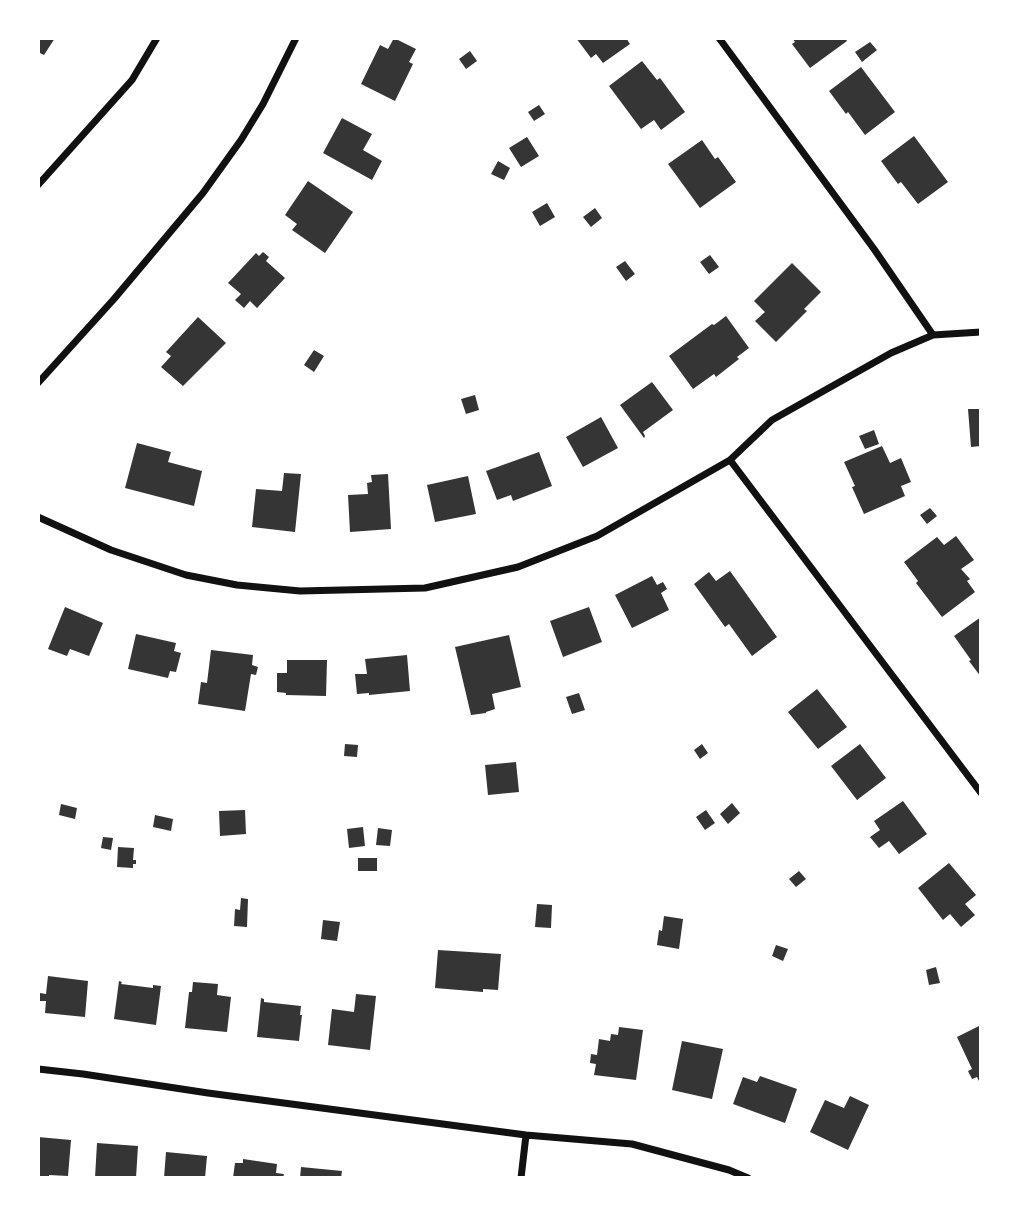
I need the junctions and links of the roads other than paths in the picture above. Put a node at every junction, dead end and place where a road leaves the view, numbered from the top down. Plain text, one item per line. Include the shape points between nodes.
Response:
1 (157, 38) edge
2 (296, 38) edge
3 (719, 38) edge
4 (38, 185) edge
5 (981, 332) edge
6 (933, 335) junction
7 (38, 383) edge
8 (730, 460) junction
9 (38, 517) edge
10 (981, 793) edge
11 (38, 1069) edge
12 (526, 1135) junction
13 (521, 1178) edge
14 (748, 1178) edge

1 - 4 street via 132,80
2 - 7 street via 263,104 203,192
3 - 6 street
5 - 6 street
6 - 8 street via 772,420
8 - 9 street via 597,536 518,567 425,588 300,591 224,582 186,575 111,550
8 - 10 street
11 - 12 street
12 - 13 street
12 - 14 street via 632,1144

